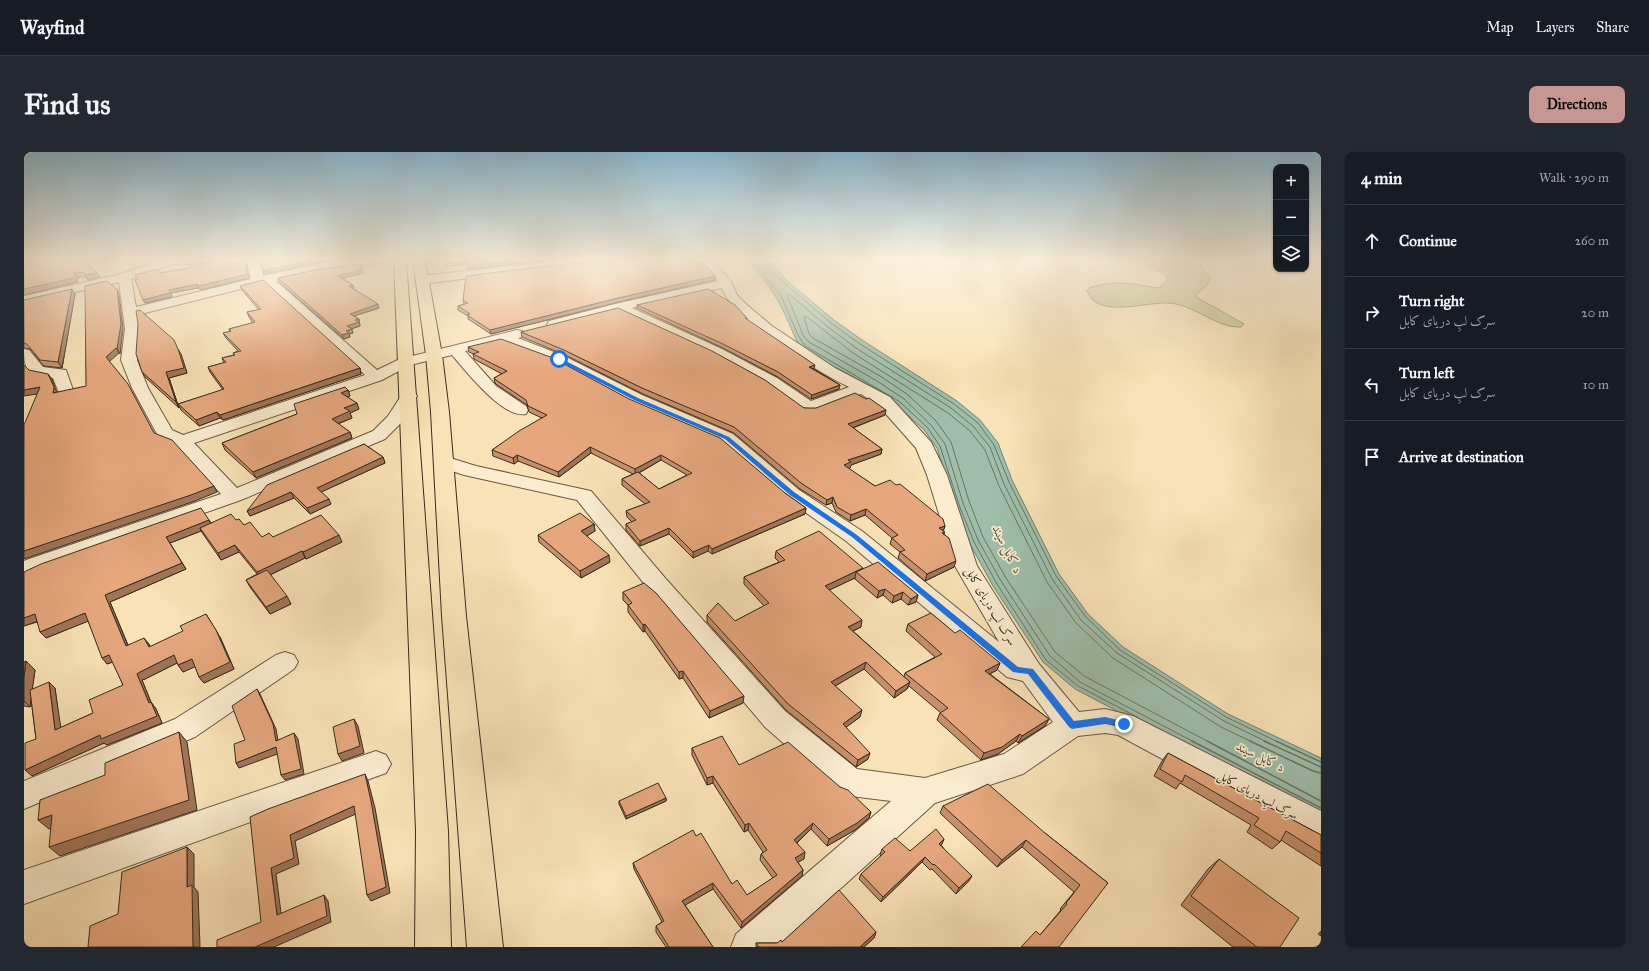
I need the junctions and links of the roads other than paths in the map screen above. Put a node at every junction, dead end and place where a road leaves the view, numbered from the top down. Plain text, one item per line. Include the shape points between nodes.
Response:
1 (37, 297) edge
2 (127, 297) edge
3 (194, 297) edge
4 (283, 297) edge
5 (402, 297) edge
6 (428, 297) edge
7 (663, 297) edge
8 (732, 297) edge
9 (24, 300) edge
10 (619, 307) junction
11 (129, 313) junction
12 (503, 338) junction
13 (445, 352) junction
14 (24, 353) edge
15 (406, 362) junction
16 (376, 377) junction
17 (862, 388) junction
18 (65, 390) edge
19 (409, 396) junction
20 (520, 410) dead end
21 (182, 441) junction
22 (444, 462) junction
23 (234, 496) junction
24 (24, 571) edge
25 (285, 662) dead end
26 (1030, 671) junction
27 (1072, 725) junction
28 (376, 764) dead end
29 (925, 792) junction
30 (24, 795) edge
31 (1321, 828) edge
32 (24, 887) edge
33 (433, 947) edge
34 (485, 947) edge
35 (750, 947) edge

1 - 9 street
2 - 11 street
3 - 11 street
4 - 16 street
5 - 15 main road
6 - 13 main road
7 - 10 street
8 - 17 street, سرک لبِ دریای کابل via 767,328 829,372
10 - 12 street
10 - 17 street via 717,352 771,381 809,408
11 - 21 street via 132,329 129,360 140,388 165,434
12 - 13 street
12 - 26 street via 559,359 636,399 727,438 792,494 854,536 1016,670
13 - 15 street
13 - 20 street
13 - 22 main road
14 - 18 street via 36,370 60,373
15 - 16 street
15 - 19 main road
16 - 21 street
17 - 26 street, سرک لبِ دریای کابل via 884,401 925,446 966,566
19 - 23 street via 395,419 378,435
19 - 33 main road via 432,832
21 - 23 street
22 - 29 street via 471,471 584,495 774,719 850,782
22 - 34 main road via 454,616
23 - 24 street via 37,564
25 - 30 street via 185,728
26 - 27 street, سرک لبِ دریای کابل
27 - 29 street via 1012,764
27 - 31 street, سرک لبِ دریای کابل via 1105,721 1124,724
28 - 32 street
29 - 35 street

